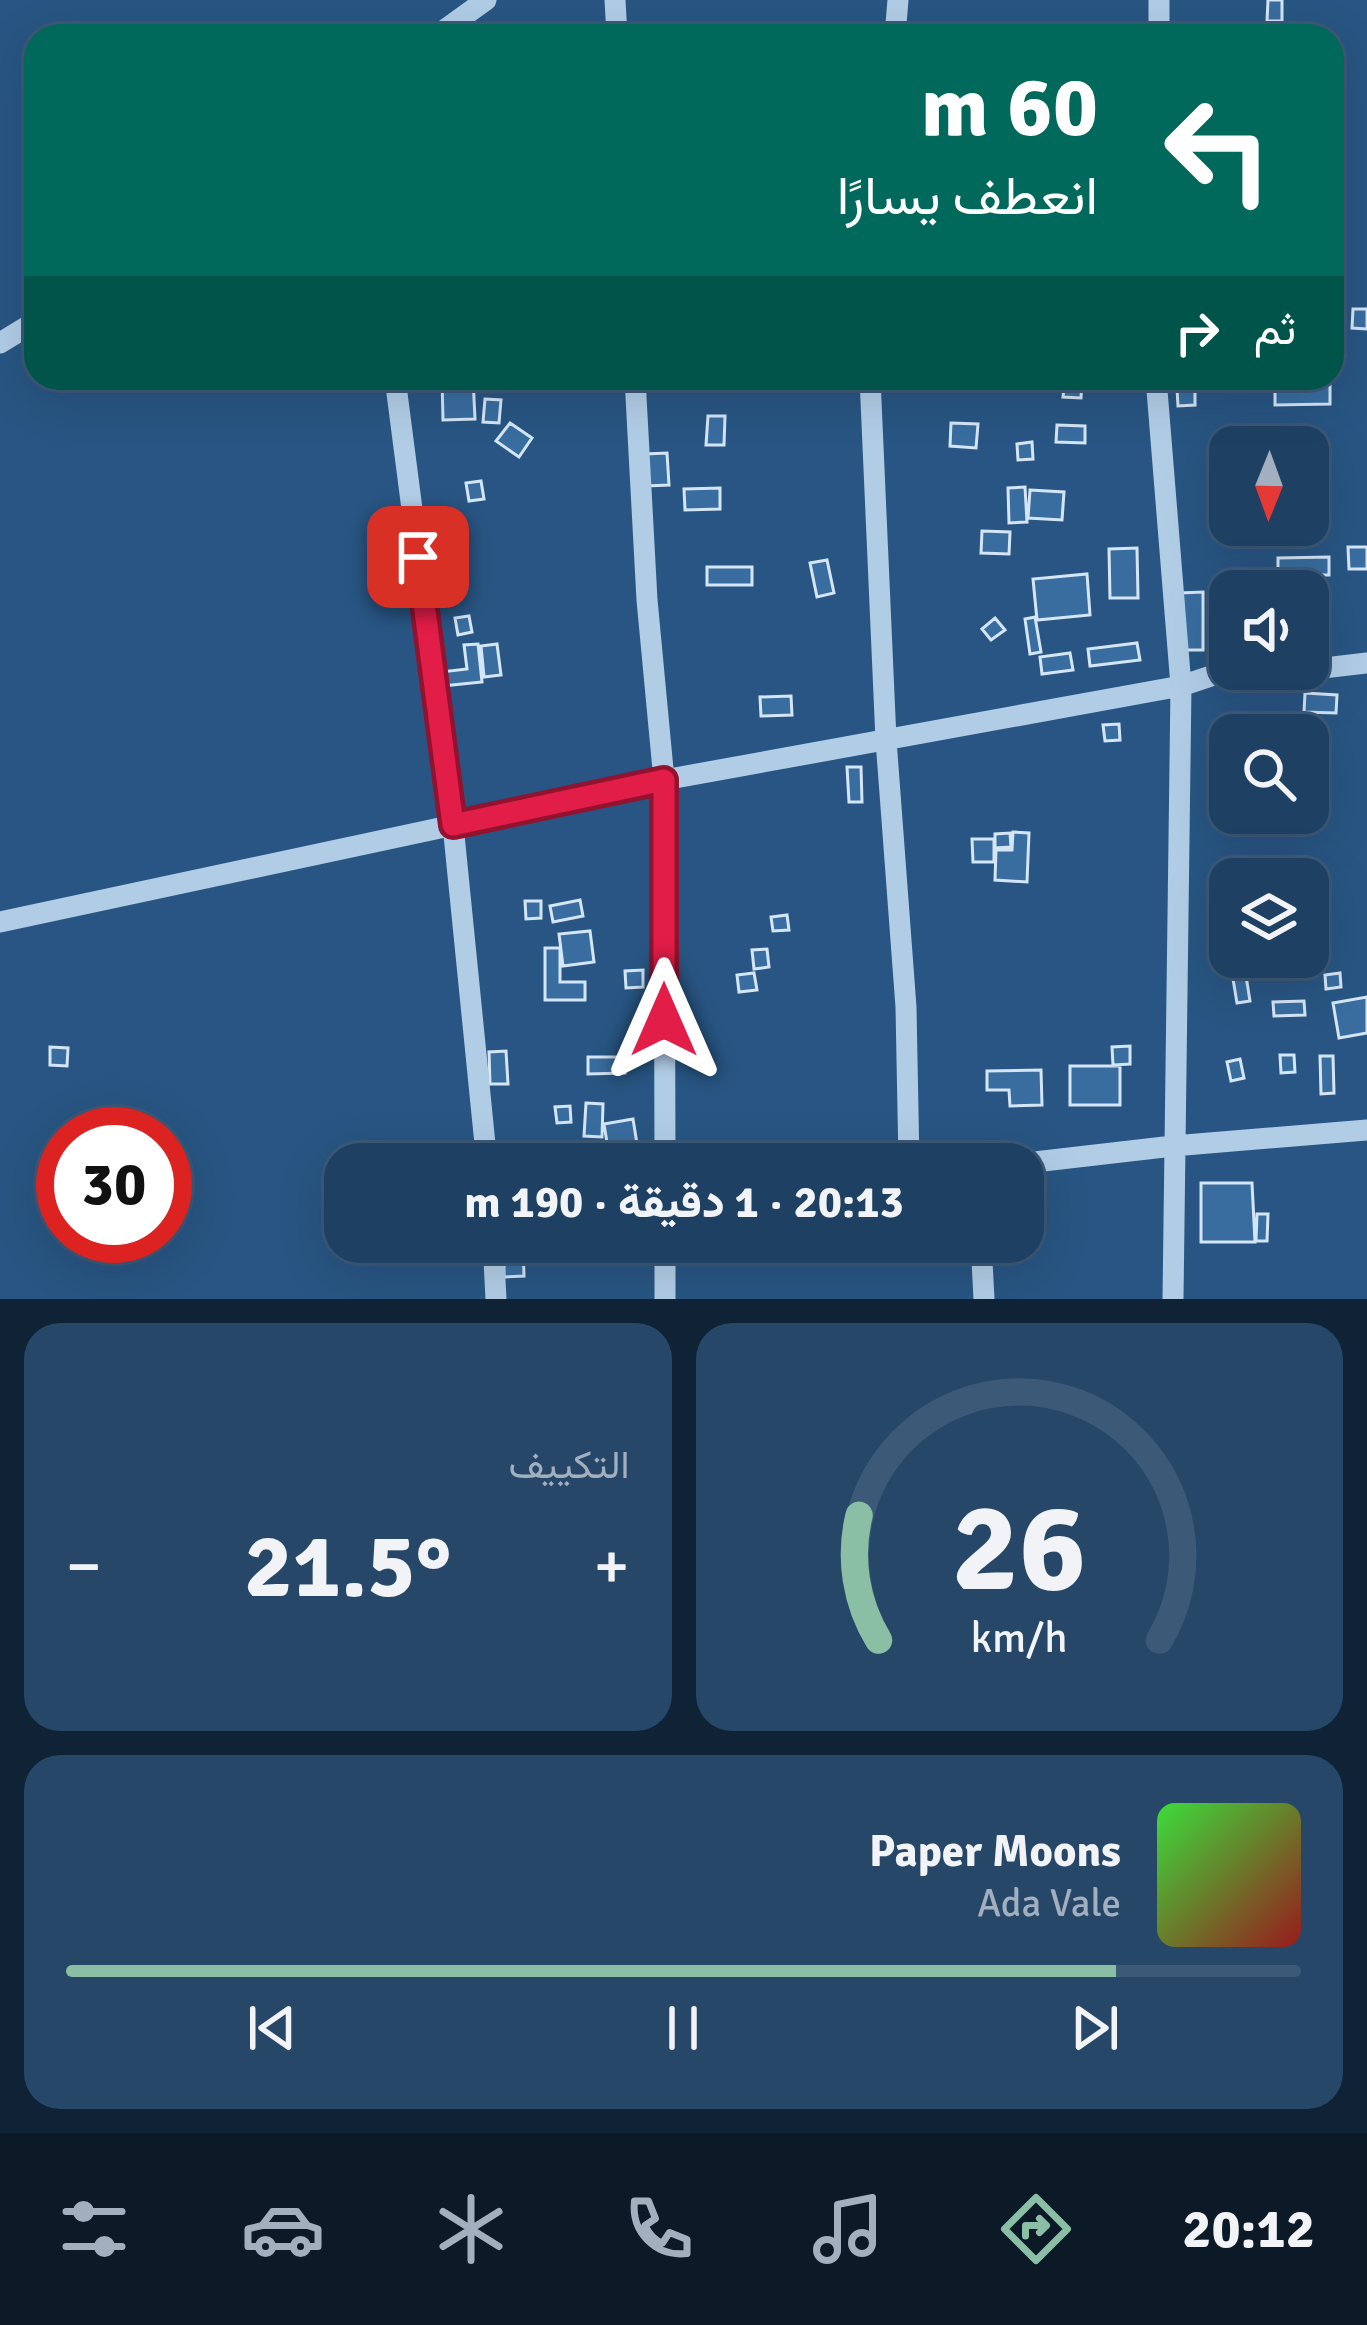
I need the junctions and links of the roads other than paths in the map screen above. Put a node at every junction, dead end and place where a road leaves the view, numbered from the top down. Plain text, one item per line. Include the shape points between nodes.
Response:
1 (486, 0) edge
2 (453, 24) edge
3 (397, 390) edge
4 (636, 390) edge
5 (871, 390) edge
6 (1157, 390) edge
7 (1367, 663) edge
8 (1181, 686) junction
9 (886, 740) junction
10 (664, 780) junction
11 (453, 825) junction
12 (0, 922) edge
13 (1367, 1130) edge
14 (485, 1143) edge
15 (665, 1143) edge
16 (909, 1143) edge
17 (1173, 1146) junction
18 (1044, 1161) edge
19 (494, 1263) edge
20 (665, 1263) edge
21 (982, 1263) edge
22 (496, 1299) edge
23 (665, 1299) edge
24 (985, 1299) edge
25 (1173, 1299) edge

1 - 2 street
3 - 11 street
4 - 10 street
5 - 9 street
6 - 8 street
7 - 8 street via 1220,674
8 - 9 street
8 - 17 street
9 - 10 street
9 - 16 street
10 - 11 street
10 - 15 street
11 - 12 street
11 - 14 street
13 - 17 street
17 - 18 street
17 - 25 street
19 - 22 street
20 - 23 street
21 - 24 street

